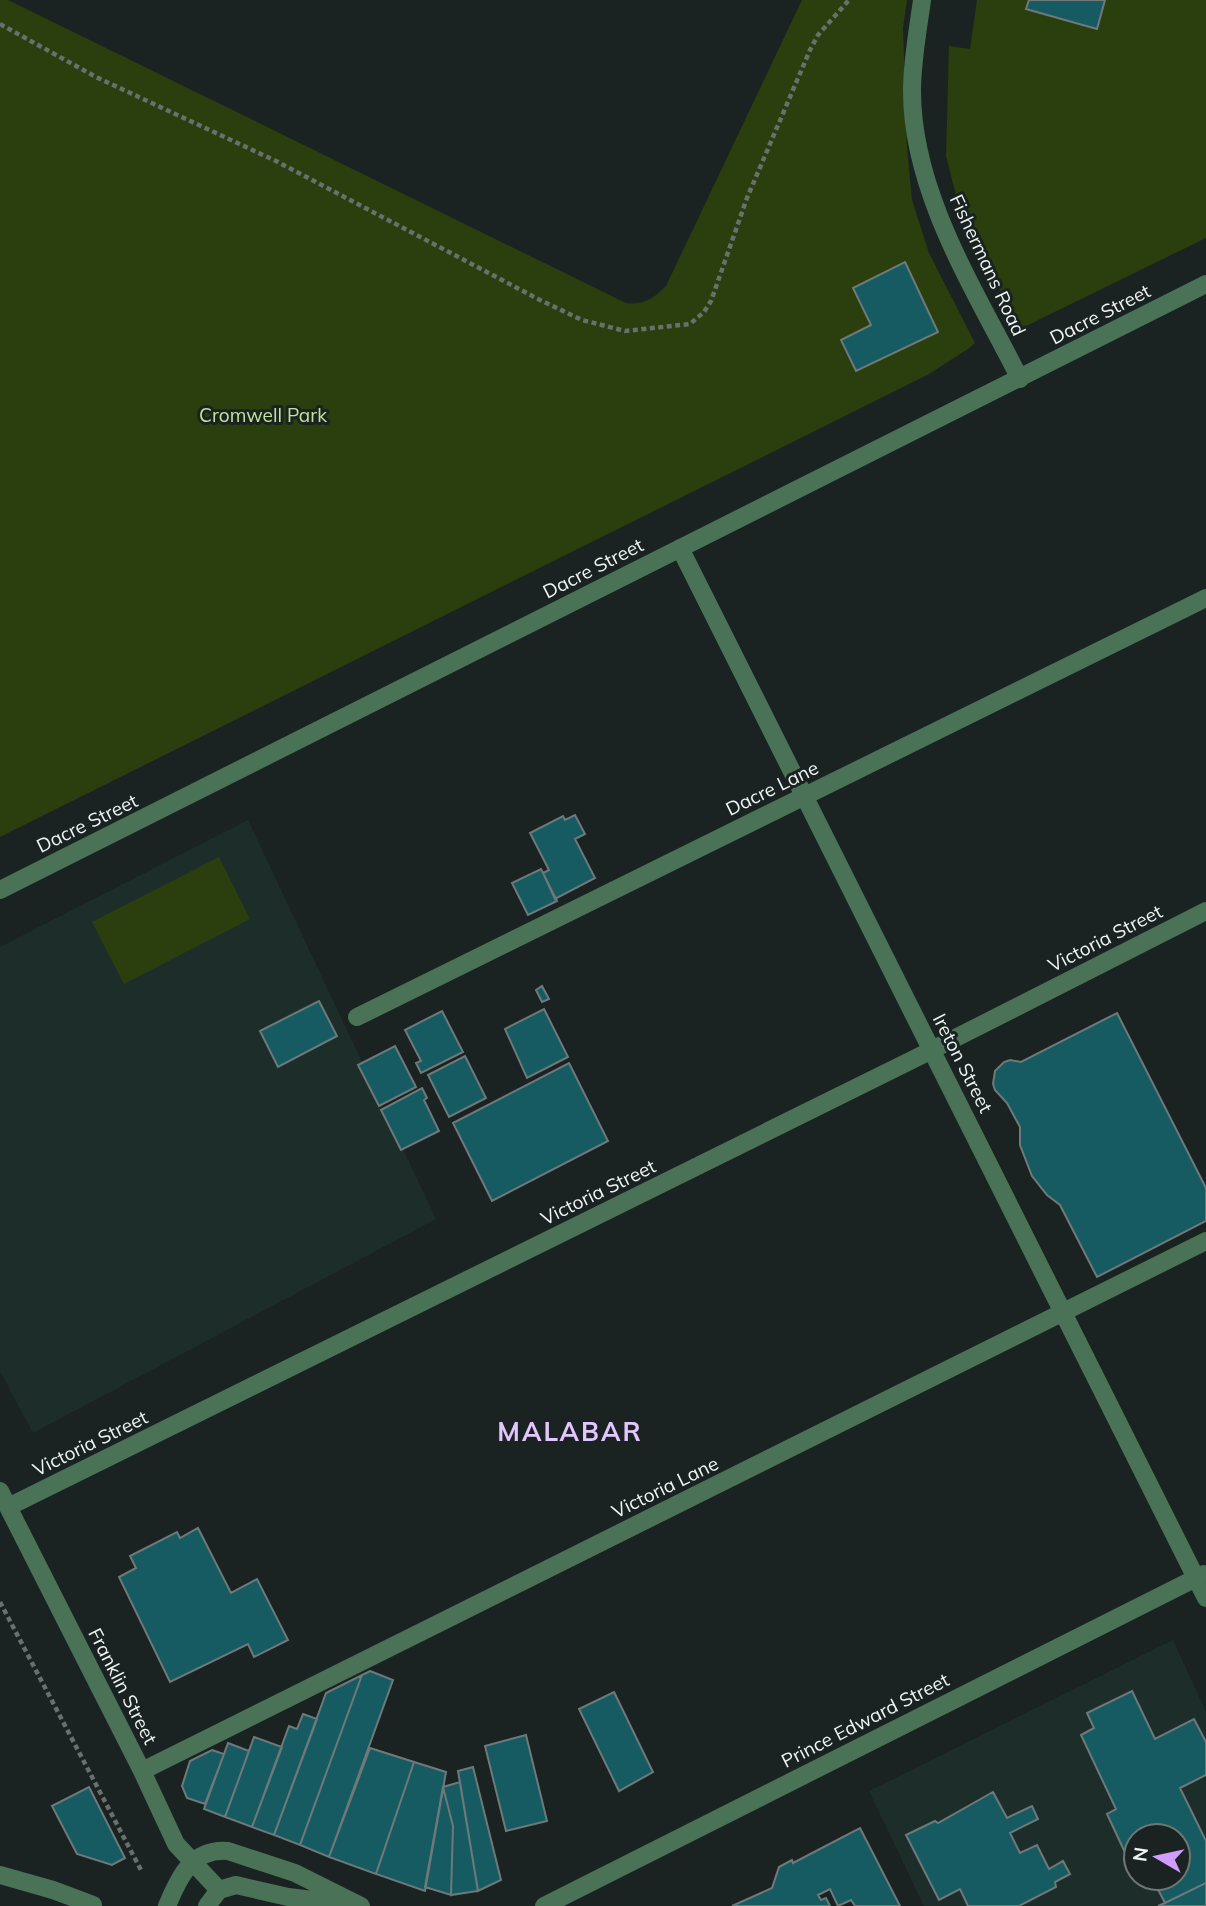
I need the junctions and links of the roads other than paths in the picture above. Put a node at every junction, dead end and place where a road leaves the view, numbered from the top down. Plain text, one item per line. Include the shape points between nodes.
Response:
1 (922, 0) edge
2 (1206, 284) edge
3 (1020, 379) junction
4 (680, 548) junction
5 (1206, 598) edge
6 (804, 796) junction
7 (0, 890) edge
8 (1206, 911) edge
9 (357, 1017) dead end
10 (932, 1049) junction
11 (1206, 1241) edge
12 (1064, 1313) junction
13 (4, 1499) edge
14 (1201, 1575) edge
15 (1206, 1598) edge
16 (142, 1771) junction
17 (192, 1861) junction
18 (0, 1875) edge
19 (219, 1890) junction
20 (93, 1905) edge
21 (167, 1906) edge
22 (207, 1906) edge
23 (361, 1906) edge
24 (544, 1906) edge

1 - 3 street, Fishermans Road via 912,80 916,142 937,215
2 - 3 street, Dacre Street
3 - 4 street, Dacre Street
4 - 6 street, Ireton Street
4 - 7 street, Dacre Street
5 - 6 street, Dacre Lane
6 - 9 street, Dacre Lane
6 - 10 street, Ireton Street
8 - 10 street, Victoria Street
10 - 12 street, Ireton Street
10 - 13 street, Victoria Street
11 - 12 street, Victoria Lane
12 - 14 street, Ireton Street
12 - 16 street, Victoria Lane
13 - 16 street, Franklin Street
14 - 15 street, Ireton Street
14 - 24 street, Prince Edward Street
16 - 17 street, Franklin Street via 176,1844
17 - 19 street, Franklin Street
17 - 21 street
17 - 23 street via 208,1852 228,1851 295,1873
18 - 20 street
19 - 22 street
19 - 23 street via 249,1886 288,1897

